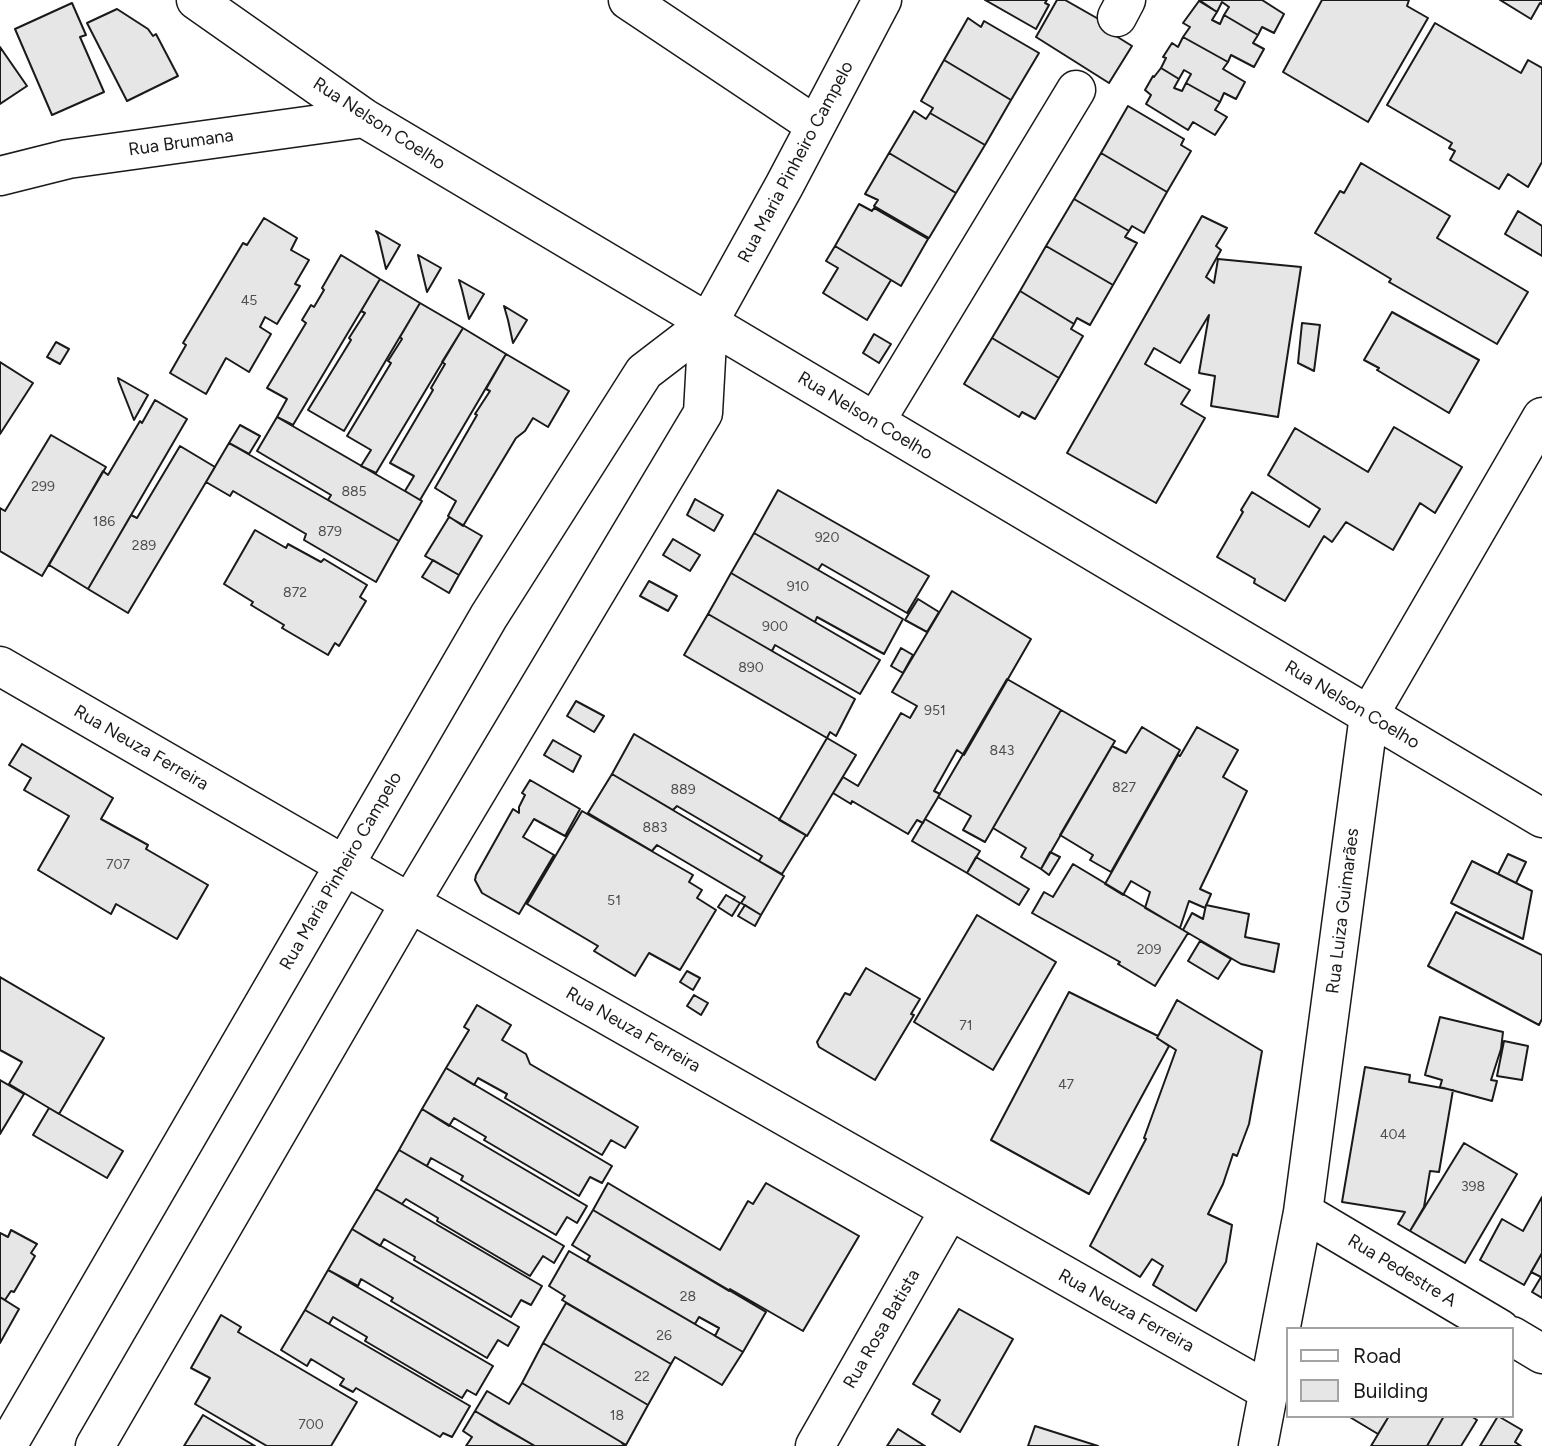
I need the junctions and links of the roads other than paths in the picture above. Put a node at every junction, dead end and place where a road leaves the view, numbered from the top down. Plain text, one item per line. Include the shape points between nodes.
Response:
1 (196, 0) edge
2 (628, 0) edge
3 (882, 0) edge
4 (1076, 90) dead end
5 (364, 118) junction
6 (815, 125) junction
7 (0, 176) edge
8 (708, 323) junction
9 (1542, 417) edge
10 (875, 422) junction
11 (0, 666) edge
12 (1369, 715) junction
13 (1542, 818) edge
14 (345, 866) junction
15 (410, 903) junction
16 (949, 1211) junction
17 (1303, 1212) junction
18 (1497, 1327) edge
19 (1514, 1337) edge
20 (1542, 1354) edge
21 (1268, 1391) junction
22 (7, 1446) edge
23 (95, 1446) edge
24 (815, 1446) edge
25 (1258, 1446) edge

1 - 5 street, Rua Nelson Coelho
2 - 6 street
3 - 6 street, Rua Maria Pinheiro Campelo
4 - 10 street
5 - 7 street, Rua Brumana via 68,159
5 - 8 street, Rua Nelson Coelho
6 - 8 street, Rua Maria Pinheiro Campelo
8 - 10 street, Rua Nelson Coelho
8 - 14 street, Rua Maria Pinheiro Campelo via 644,372 488,616
8 - 15 street, Rua Maria Pinheiro Campelo via 703,413
9 - 12 street, Rua Luiza Guimarães
10 - 12 street, Rua Nelson Coelho
11 - 14 street, Rua Neuza Ferreira
12 - 13 street, Rua Nelson Coelho
12 - 17 street, Rua Luiza Guimarães
14 - 15 street, Rua Neuza Ferreira
14 - 22 street, Rua Maria Pinheiro Campelo
15 - 16 street, Rua Neuza Ferreira
15 - 23 street, Rua Maria Pinheiro Campelo
16 - 21 street, Rua Neuza Ferreira
16 - 24 street, Rua Rosa Batista
17 - 18 street, Rua Pedestre A
17 - 21 street, Rua Luiza Guimarães
19 - 20 street
21 - 25 street, Rua Luiza Guimarães

